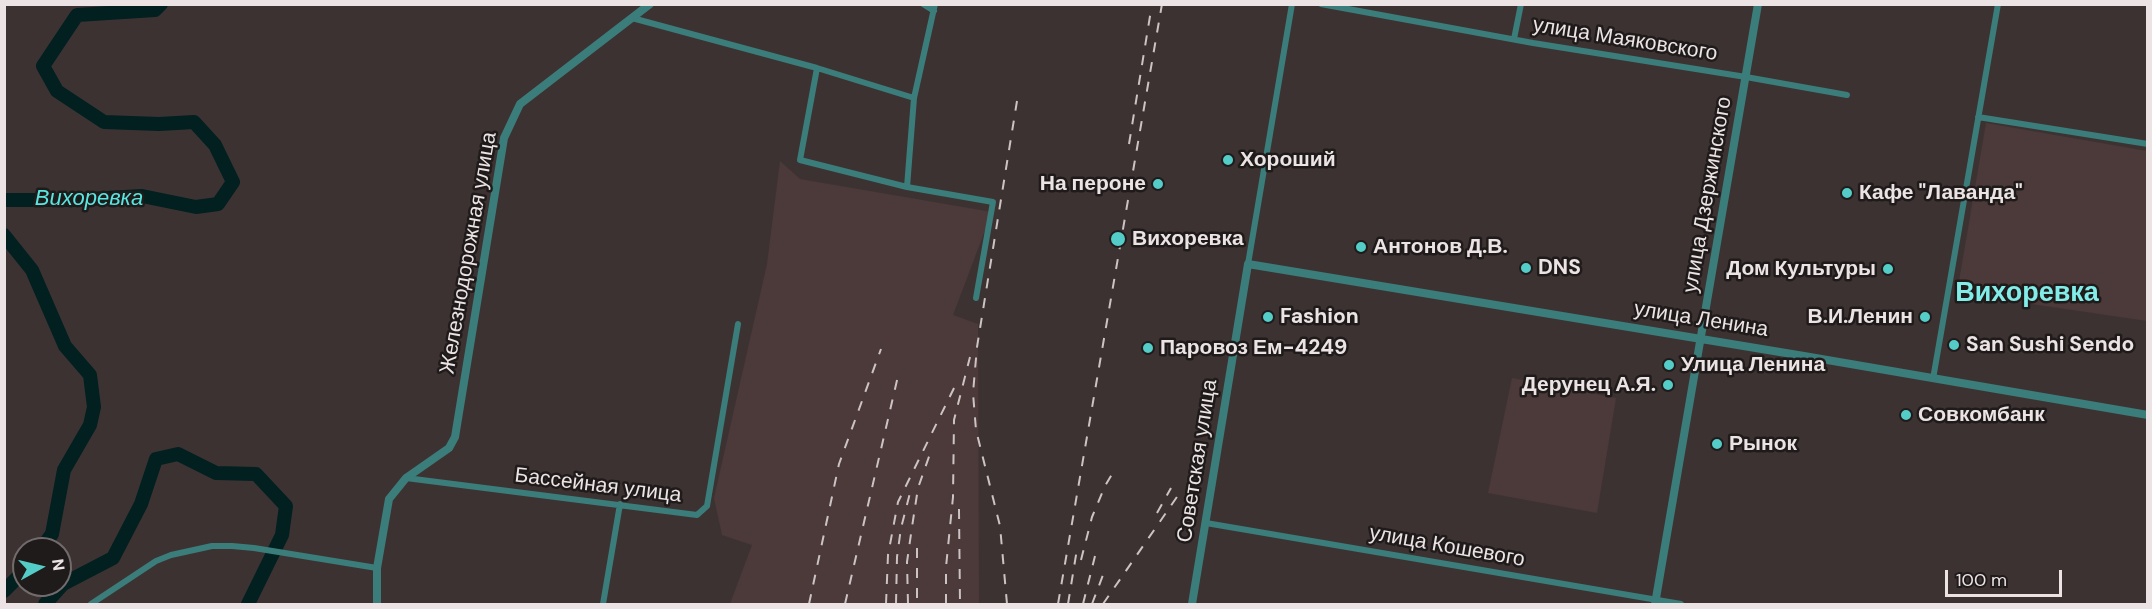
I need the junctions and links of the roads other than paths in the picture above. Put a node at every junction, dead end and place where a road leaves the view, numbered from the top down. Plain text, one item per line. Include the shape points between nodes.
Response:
1 (650, 4) edge
2 (923, 4) edge
3 (1292, 4) edge
4 (1321, 4) edge
5 (1521, 4) edge
6 (1758, 4) edge
7 (1998, 4) edge
8 (934, 8) edge
9 (632, 18) junction
10 (1514, 39) junction
11 (817, 69) junction
12 (1746, 76) junction
13 (1847, 95) dead end
14 (914, 98) junction
15 (1978, 117) junction
16 (2148, 144) edge
17 (907, 187) junction
18 (1248, 264) junction
19 (976, 298) dead end
20 (738, 324) dead end
21 (1701, 339) junction
22 (1933, 379) junction
23 (2148, 415) edge
24 (406, 478) junction
25 (620, 504) junction
26 (1206, 523) junction
27 (377, 568) junction
28 (1656, 602) edge
29 (91, 604) edge
30 (377, 604) edge
31 (603, 604) edge
32 (1192, 604) edge
33 (1682, 604) edge

1 - 9 street, Железнодорожная улица
2 - 8 street
3 - 18 street, Советская улица
4 - 10 street, улица Маяковского
5 - 10 street
6 - 12 street, улица Дзержинского
7 - 15 street
8 - 14 street
9 - 11 street
9 - 24 street, Железнодорожная улица via 520,104 504,138 455,437 450,448
10 - 12 street, улица Маяковского
11 - 14 street
11 - 17 street via 800,160
12 - 13 street, улица Маяковского
12 - 21 street, улица Дзержинского
14 - 17 street
15 - 16 street
15 - 22 street
17 - 19 street via 993,202
18 - 21 street, улица Ленина
18 - 26 street, Советская улица
20 - 25 street, Бассейная улица via 707,506 697,515
21 - 22 street, улица Ленина
21 - 28 street, улица Дзержинского
22 - 23 street, улица Ленина
24 - 25 street, Бассейная улица
24 - 27 street, Железнодорожная улица via 389,499
25 - 31 street
26 - 28 street, улица Кошевого
26 - 32 street, Советская улица
27 - 29 street via 254,548 212,546 156,561
27 - 30 street, Железнодорожная улица
28 - 33 street, улица Кошевого

